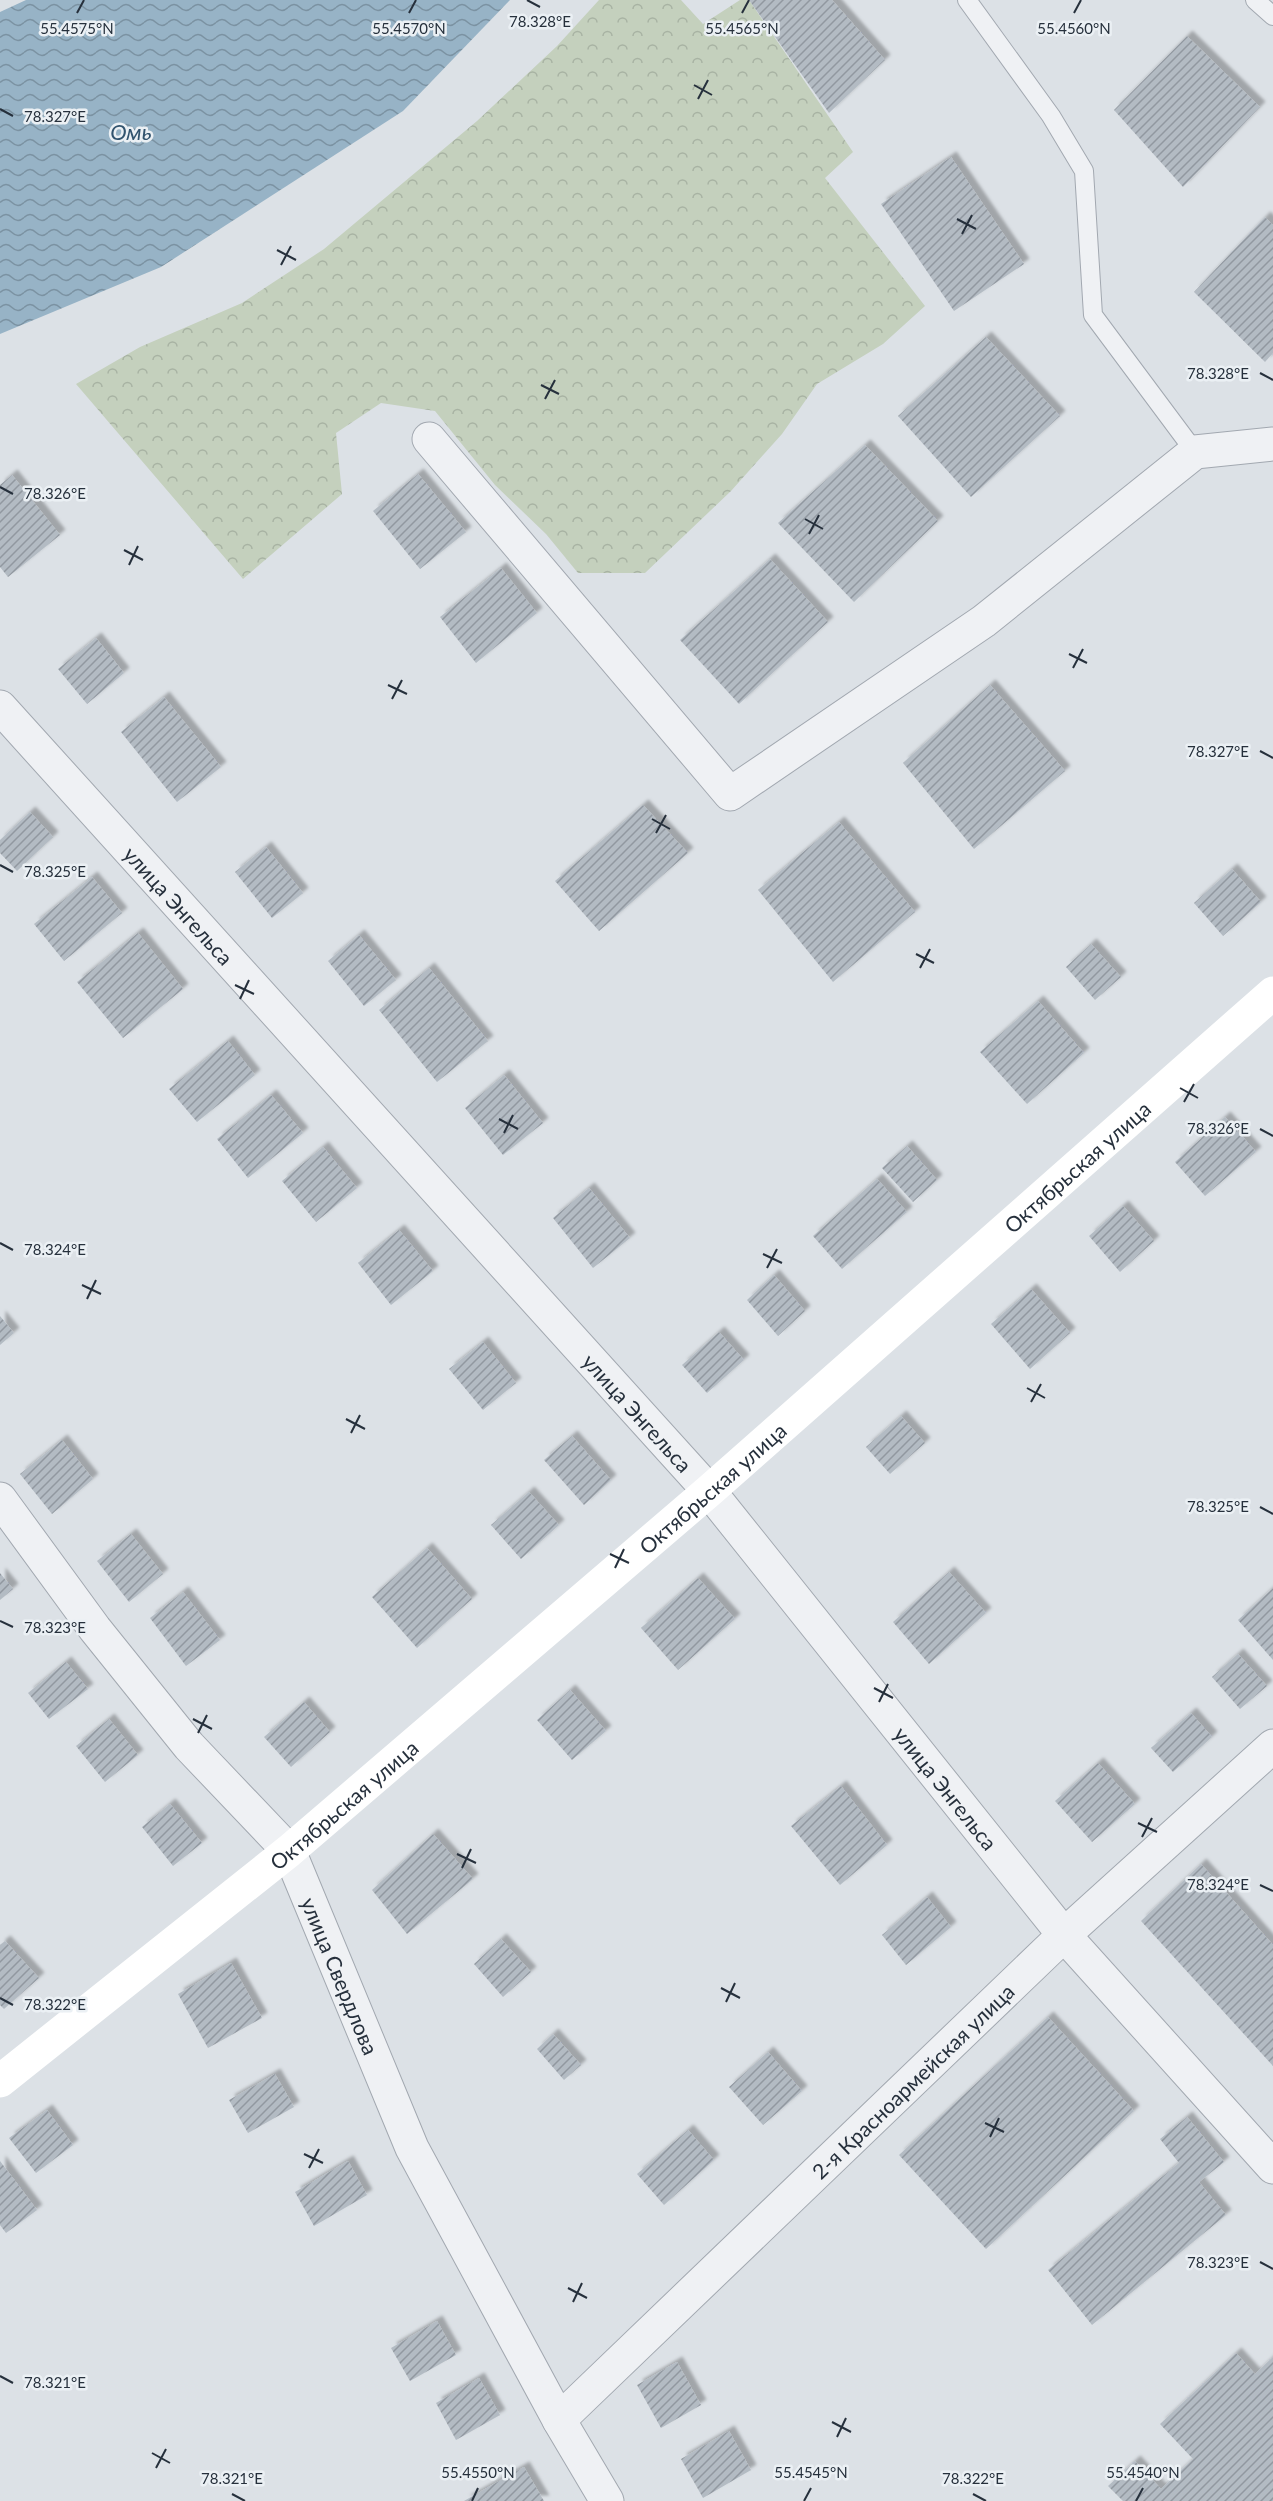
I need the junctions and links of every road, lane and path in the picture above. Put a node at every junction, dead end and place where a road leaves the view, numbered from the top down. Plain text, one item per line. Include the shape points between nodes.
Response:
1 (967, 0) edge
2 (1255, 0) edge
3 (1273, 16) edge
4 (429, 439) dead end
5 (1273, 444) edge
6 (1195, 452) junction
7 (0, 707) edge
8 (1273, 993) edge
9 (709, 1491) junction
10 (0, 1499) edge
11 (1273, 1746) edge
12 (289, 1851) junction
13 (1065, 1935) junction
14 (0, 2081) edge
15 (1273, 2167) edge
16 (559, 2420) junction
17 (606, 2501) edge

1 - 6 lane via 1051,116 1084,171 1094,315
2 - 3 lane
4 - 6 street via 730,794 984,621
5 - 6 street
7 - 9 street, улица Энгельса
8 - 9 street, Октябрьская улица
9 - 12 street, Октябрьская улица
9 - 13 street, улица Энгельса
10 - 12 street, улица Свердлова via 95,1629 189,1746
11 - 13 street, 2-я Красноармейская улица
12 - 14 street, Октябрьская улица
12 - 16 street, улица Свердлова via 412,2148
13 - 15 street, улица Энгельса
13 - 16 street, 2-я Красноармейская улица
16 - 17 street, улица Свердлова

